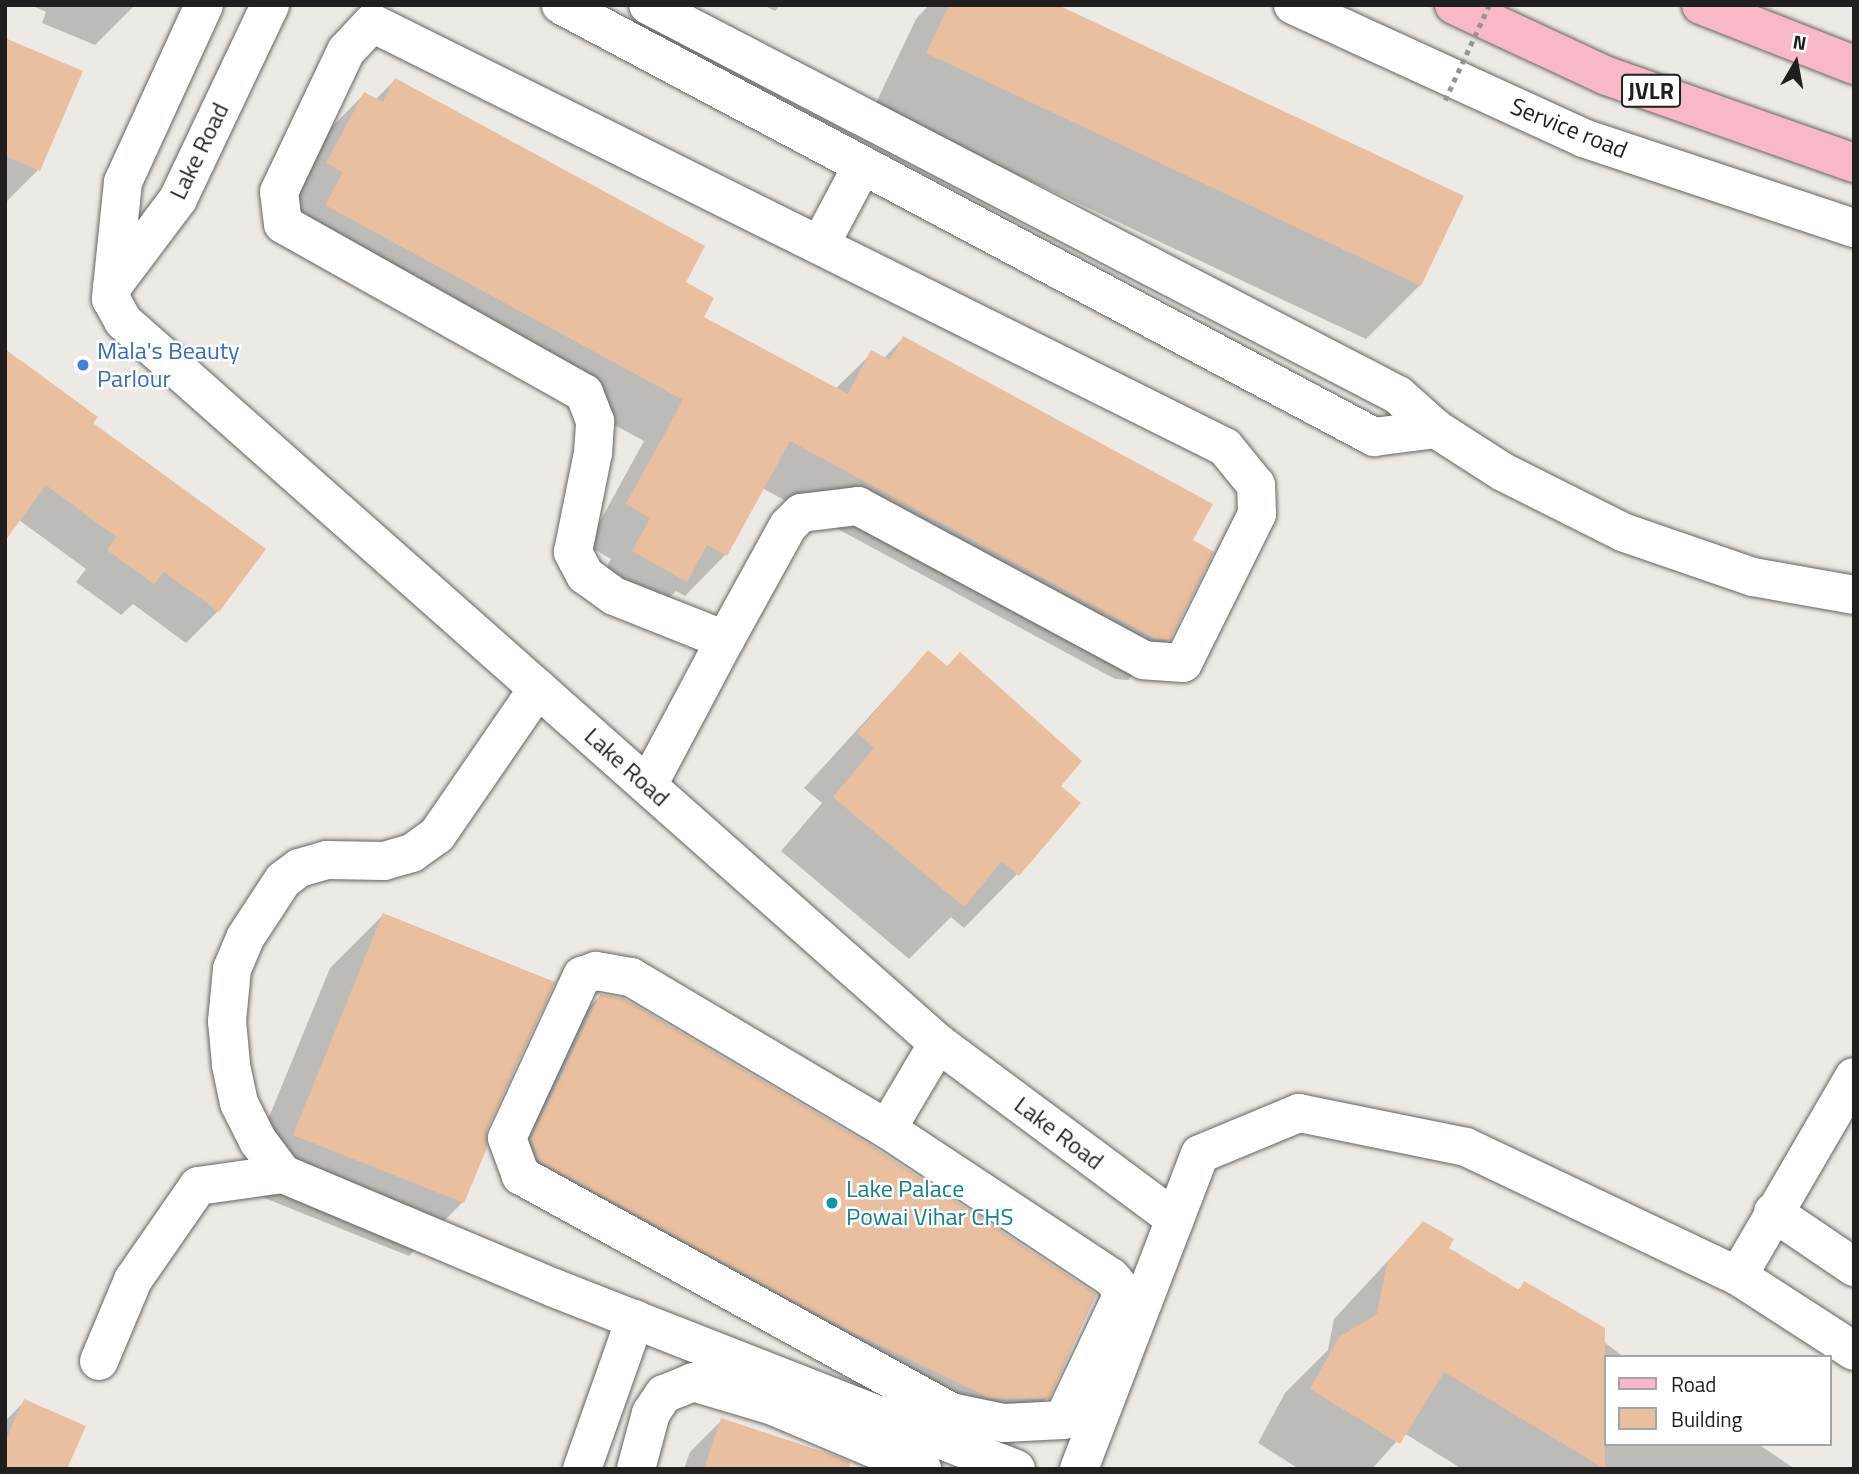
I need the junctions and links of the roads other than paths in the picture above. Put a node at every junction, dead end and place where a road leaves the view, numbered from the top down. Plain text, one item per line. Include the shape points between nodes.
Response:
1 (204, 5) edge
2 (270, 5) edge
3 (561, 5) edge
4 (648, 5) edge
5 (1293, 5) edge
6 (1454, 5) edge
7 (1701, 5) edge
8 (1854, 65) edge
9 (767, 67) junction
10 (750, 106) junction
11 (1854, 163) edge
12 (862, 166) junction
13 (1854, 228) edge
14 (820, 245) junction
15 (112, 287) junction
16 (1436, 429) junction
17 (1854, 595) edge
18 (725, 640) junction
19 (538, 688) junction
20 (648, 785) junction
21 (938, 1043) junction
22 (1854, 1077) edge
23 (887, 1129) junction
24 (283, 1174) junction
25 (1773, 1212) junction
26 (1175, 1219) junction
27 (1854, 1268) edge
28 (1738, 1276) junction
29 (635, 1319) junction
30 (1854, 1351) edge
31 (99, 1361) dead end
32 (1093, 1392) junction
33 (880, 1460) edge
34 (582, 1469) edge
35 (636, 1469) edge
36 (922, 1469) edge
37 (1016, 1469) edge
38 (1079, 1469) edge

1 - 15 street, Lake Road via 123,182
2 - 15 street, Lake Road via 178,199
3 - 10 street
4 - 9 street
5 - 13 street, Service road via 1583,138
6 - 11 main road, JVLR via 1607,76
7 - 8 main road
9 - 10 street
9 - 16 street via 1386,389
10 - 12 street
12 - 14 street
12 - 16 street via 1374,437
14 - 18 street via 1225,447 1256,485 1257,514 1183,663 1144,660 858,506 801,513 788,526
14 - 18 street via 372,23 346,51 279,192 283,224 584,393 595,421 593,453 573,552 585,575 614,596
15 - 19 street, Lake Road via 111,299 123,321
16 - 17 street via 1503,472 1625,533 1754,577
18 - 20 street
19 - 20 street, Lake Road
19 - 24 street via 437,835 412,853 384,861 327,860 299,868 283,880 245,938 232,969 227,1021 231,1064 239,1103 258,1141
20 - 21 street, Lake Road
21 - 23 street
21 - 26 street, Lake Road
22 - 25 street
23 - 32 street via 1085,1256 1122,1290
23 - 32 street via 631,977 596,971 582,976 507,1138 521,1176 951,1412 1004,1423 1063,1420
24 - 29 street
24 - 31 street via 198,1186 132,1280
25 - 27 street
25 - 28 street
26 - 28 street via 1200,1154 1299,1114 1466,1147
26 - 32 street
28 - 30 street
29 - 34 street
29 - 37 street
32 - 38 street
33 - 35 street via 773,1406 693,1382 664,1394 651,1413
33 - 36 street

